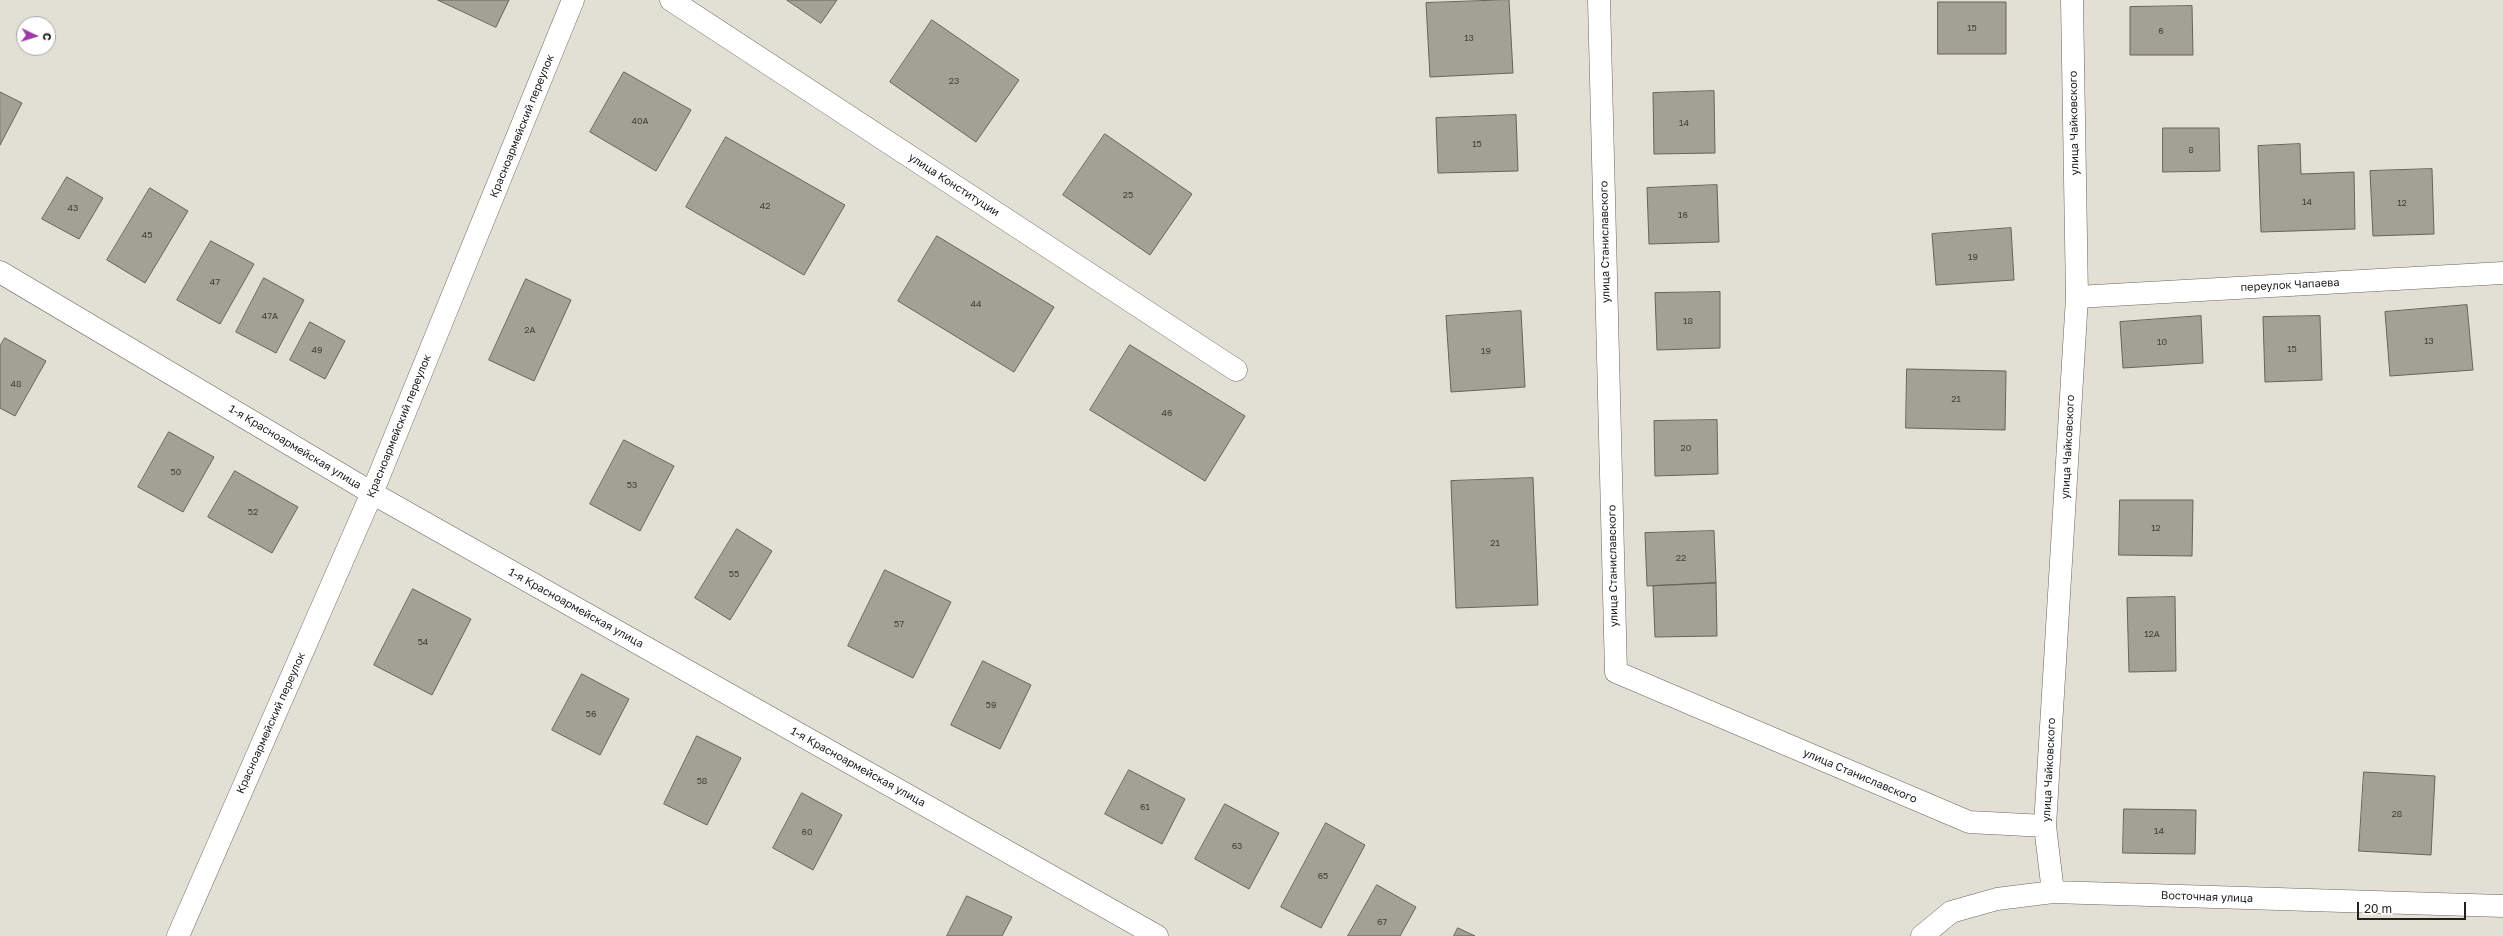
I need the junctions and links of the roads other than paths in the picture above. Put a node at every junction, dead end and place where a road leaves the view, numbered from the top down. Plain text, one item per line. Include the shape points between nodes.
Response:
1 (573, 0) edge
2 (671, 0) edge
3 (1598, 0) edge
4 (2072, 0) edge
5 (0, 272) edge
6 (2503, 273) edge
7 (2077, 297) junction
8 (1236, 370) dead end
9 (372, 493) junction
10 (2045, 826) junction
11 (2053, 892) junction
12 (2503, 906) edge
13 (178, 936) edge
14 (1157, 936) edge
15 (1922, 936) edge

1 - 9 street, Красноармейский переулок
2 - 8 street, улица Конституции
3 - 10 street, улица Станиславского via 1616,672 1969,822
4 - 7 street, улица Чайковского
5 - 9 street, 1-я Красноармейская улица
6 - 7 street, переулок Чапаева
7 - 10 street, улица Чайковского
9 - 13 street, Красноармейский переулок
9 - 14 street, 1-я Красноармейская улица
10 - 11 street, улица Чайковского
11 - 12 street, Восточная улица
11 - 15 street, Восточная улица via 1997,899 1951,912

